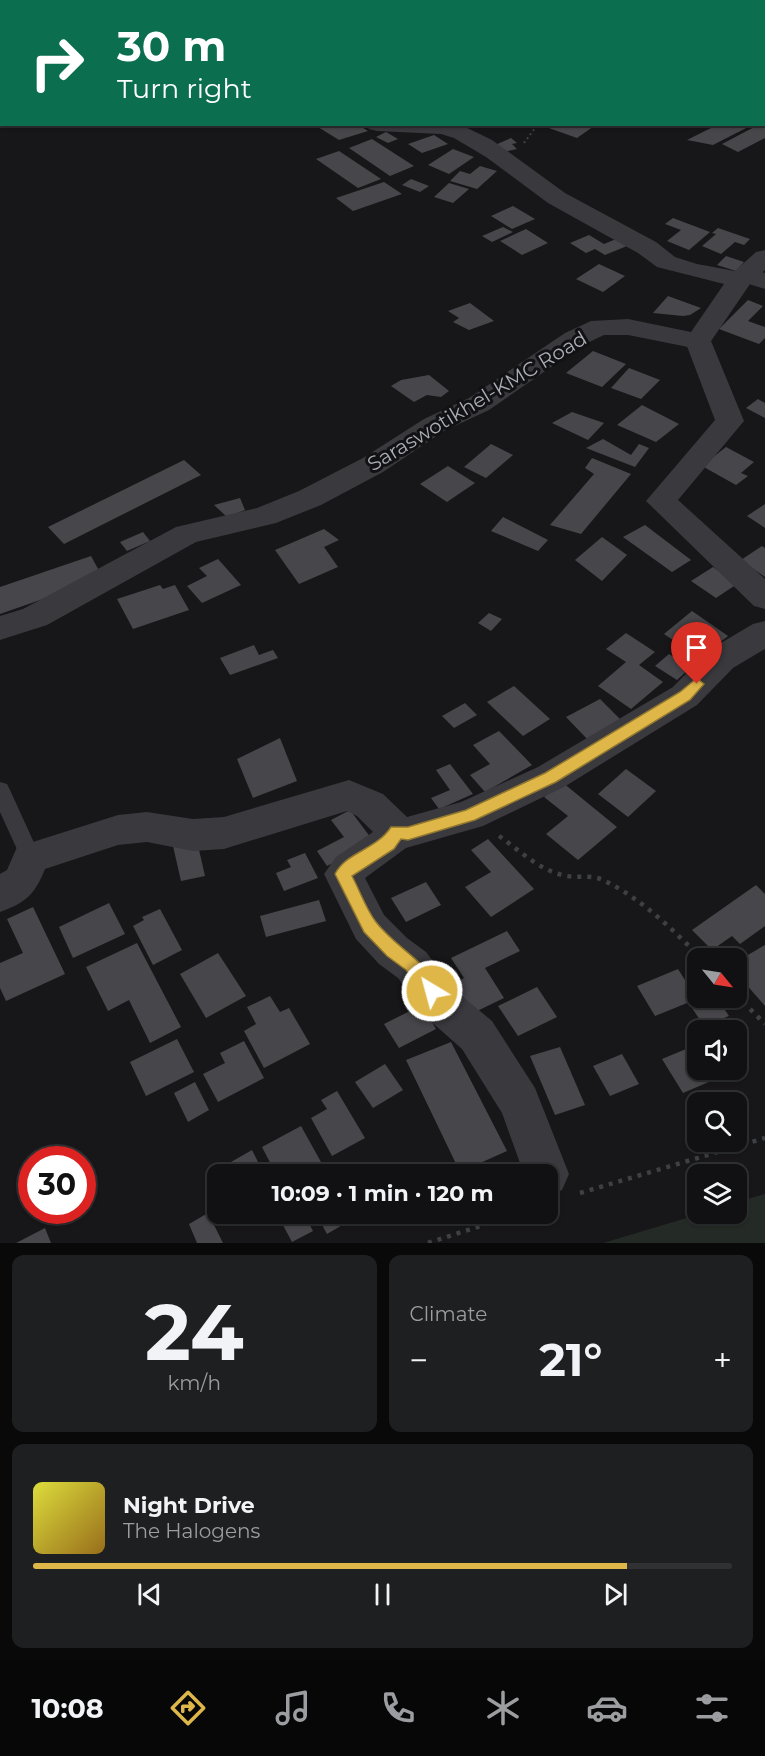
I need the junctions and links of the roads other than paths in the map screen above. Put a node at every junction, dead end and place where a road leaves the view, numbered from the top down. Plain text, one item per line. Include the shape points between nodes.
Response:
1 (388, 126) edge
2 (419, 126) edge
3 (433, 126) edge
4 (765, 257) edge
5 (750, 278) edge
6 (698, 341) junction
7 (765, 598) edge
8 (0, 628) edge
9 (765, 633) edge
10 (0, 790) edge
11 (397, 832) junction
12 (31, 858) junction
13 (0, 895) edge
14 (535, 1164) edge

1 - 2 street
3 - 5 street via 463,133 546,191 665,261 708,274
4 - 5 street
5 - 6 street
6 - 7 street via 730,421 661,501
6 - 8 street, Saraswotikhel-KMC Road via 627,327 600,327 574,339 478,404 434,425 374,465 310,498 265,516 187,534 35,617
9 - 11 street via 721,659 685,696 551,777 470,815 408,833
10 - 12 lane
11 - 12 street via 370,805 349,795 224,833 193,835 147,827 118,830
11 - 14 street via 389,844 351,865 343,874 370,927 412,965 442,1005 477,1035 520,1103
12 - 13 street via 21,881

